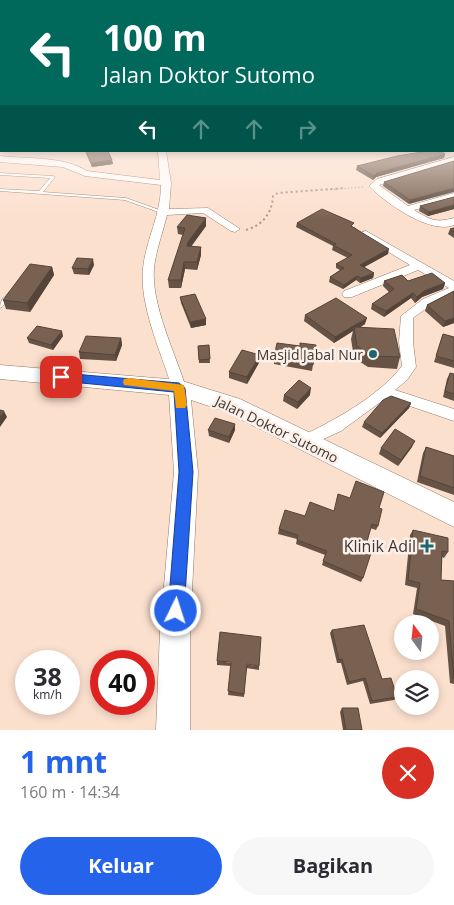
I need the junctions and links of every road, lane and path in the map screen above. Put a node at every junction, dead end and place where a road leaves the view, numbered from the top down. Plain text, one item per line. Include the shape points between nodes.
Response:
1 (162, 152) edge
2 (0, 160) edge
3 (454, 160) edge
4 (0, 174) edge
5 (166, 183) junction
6 (374, 186) junction
7 (0, 190) edge
8 (40, 193) junction
9 (454, 196) edge
10 (406, 209) junction
11 (163, 212) junction
12 (454, 221) edge
13 (235, 229) joint
14 (366, 234) edge
15 (419, 265) junction
16 (14, 288) edge
17 (454, 288) edge
18 (348, 294) dead end
19 (0, 306) edge
20 (1, 375) edge
21 (179, 388) junction
22 (384, 392) junction
23 (454, 415) edge
24 (304, 442) junction
25 (454, 515) edge
26 (173, 730) edge

1 - 5 street
2 - 5 street via 63,164 100,176
3 - 6 street via 380,181
4 - 8 lane via 53,177
5 - 11 street
6 - 10 street
6 - 13 path via 278,193 273,196 271,212 262,223 248,230
7 - 8 lane
8 - 11 lane via 126,199
9 - 10 street
10 - 12 street via 440,225
11 - 13 street via 205,210
11 - 21 street via 151,252 148,276 151,301
14 - 15 street
15 - 17 street
15 - 18 street
16 - 19 lane
17 - 22 street via 407,316 408,367
20 - 21 street, Jalan Doktor Sutomo
21 - 24 street, Jalan Doktor Sutomo via 232,405
21 - 26 street via 186,472 175,630
22 - 23 street
22 - 24 street via 336,427
24 - 25 street, Jalan Doktor Sutomo

